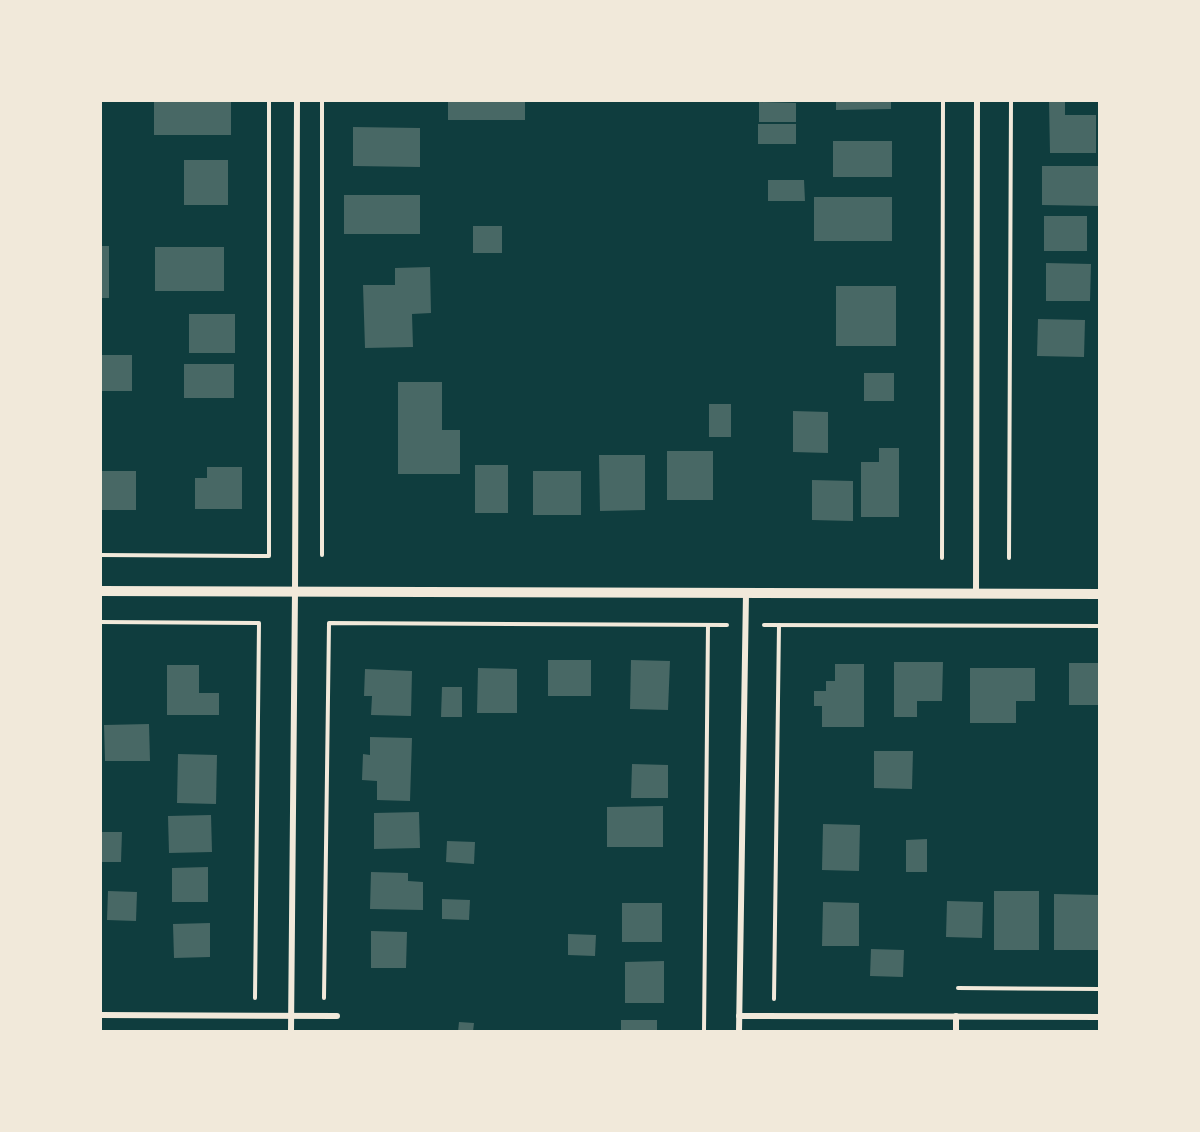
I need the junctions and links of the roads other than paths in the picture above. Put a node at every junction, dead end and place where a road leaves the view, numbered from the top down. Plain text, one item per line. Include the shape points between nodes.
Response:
1 (297, 100) edge
2 (976, 100) edge
3 (100, 591) edge
4 (296, 591) junction
5 (746, 593) junction
6 (976, 593) junction
7 (1100, 594) edge
8 (100, 1015) edge
9 (292, 1016) junction
10 (337, 1016) dead end
11 (739, 1016) junction
12 (956, 1016) junction
13 (1100, 1017) edge
14 (291, 1032) edge
15 (739, 1032) edge
16 (956, 1032) edge

1 - 4 street
2 - 6 street
3 - 4 street
4 - 5 street
4 - 9 street
5 - 6 street
5 - 11 street
6 - 7 street
8 - 9 street
9 - 10 street
9 - 14 street
11 - 12 street
11 - 15 street
12 - 13 street
12 - 16 street

